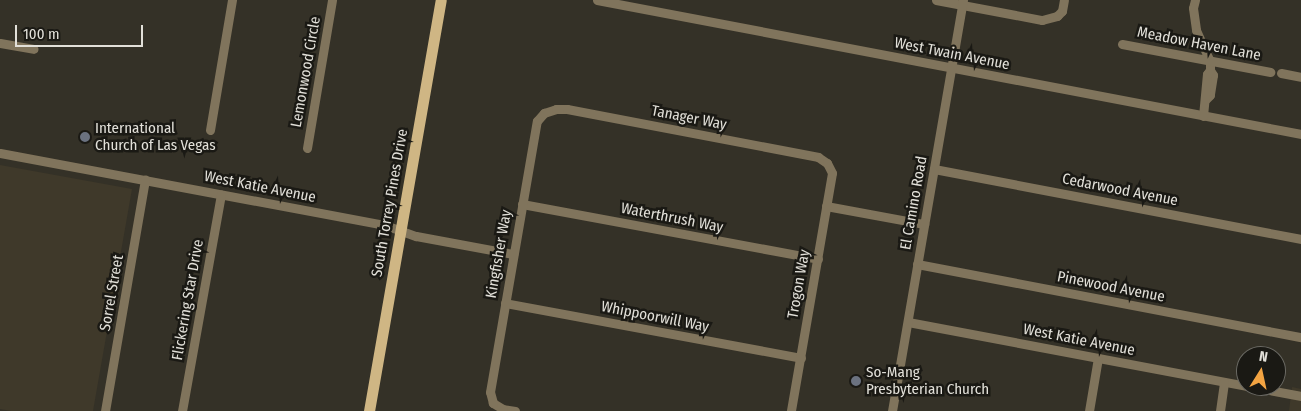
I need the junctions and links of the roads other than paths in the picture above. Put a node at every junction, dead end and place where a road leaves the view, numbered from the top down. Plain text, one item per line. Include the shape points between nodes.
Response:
1 (232, 0) edge
2 (332, 0) edge
3 (441, 0) edge
4 (597, 0) edge
5 (936, 0) edge
6 (1064, 0) edge
7 (1195, 0) edge
8 (963, 3) edge
9 (0, 43) edge
10 (1122, 44) dead end
11 (32, 49) dead end
12 (1210, 66) junction
13 (952, 68) junction
14 (1270, 72) dead end
15 (1281, 74) dead end
16 (1301, 77) edge
17 (544, 113) joint
18 (1202, 116) junction
19 (210, 130) dead end
20 (1301, 134) edge
21 (306, 148) dead end
22 (0, 154) edge
23 (827, 163) joint
24 (934, 169) junction
25 (145, 179) junction
26 (221, 194) junction
27 (522, 204) junction
28 (826, 206) junction
29 (924, 224) junction
30 (400, 231) junction
31 (1301, 239) edge
32 (513, 254) junction
33 (818, 259) junction
34 (917, 264) junction
35 (505, 303) junction
36 (908, 322) junction
37 (1301, 338) edge
38 (800, 358) junction
39 (1098, 358) junction
40 (1224, 382) junction
41 (1236, 384) edge
42 (1286, 393) edge
43 (1301, 396) edge
44 (105, 411) edge
45 (182, 411) edge
46 (369, 411) edge
47 (515, 411) edge
48 (790, 411) edge
49 (892, 411) edge
50 (1088, 411) edge
51 (1220, 411) edge

1 - 19 street
2 - 21 street, Lemonwood Circle
3 - 30 main road, South Torrey Pines Drive
4 - 13 street, West Twain Avenue
5 - 8 street
6 - 8 street via 1062,11 1057,16 1042,20
7 - 12 street via 1196,30
8 - 13 street, El Camino Road
9 - 11 street
10 - 12 street, Meadow Haven Lane
12 - 14 street, Meadow Haven Lane
12 - 18 street via 1212,83
13 - 18 street, West Twain Avenue
13 - 24 street, El Camino Road
15 - 16 street
17 - 23 street, Tanager Way via 567,109 818,157
17 - 27 street, Kingfisher Way via 537,121
18 - 20 street, West Twain Avenue
22 - 25 street, West Katie Avenue
23 - 28 street, Trogon Way via 832,173
24 - 29 street, El Camino Road
24 - 31 street, Cedarwood Avenue
25 - 26 street, West Katie Avenue
25 - 44 street, Sorrel Street
26 - 30 street, West Katie Avenue
26 - 45 street, Flickering Star Drive
27 - 32 street, Kingfisher Way
27 - 33 street, Waterthrush Way
28 - 29 street
28 - 33 street, Trogon Way
29 - 34 street, El Camino Road
30 - 32 street, West Katie Avenue
30 - 46 main road, South Torrey Pines Drive
32 - 35 street, Kingfisher Way
33 - 38 street, Trogon Way
34 - 36 street, El Camino Road
34 - 37 street, Pinewood Avenue
35 - 38 street, Whippoorwill Way
35 - 47 street, Kingfisher Way via 490,392 493,402 503,409
36 - 39 street, West Katie Avenue
36 - 49 street, El Camino Road
38 - 48 street, Trogon Way
39 - 40 street, West Katie Avenue
39 - 50 street
40 - 41 street, West Katie Avenue
40 - 51 street
42 - 43 street, West Katie Avenue

